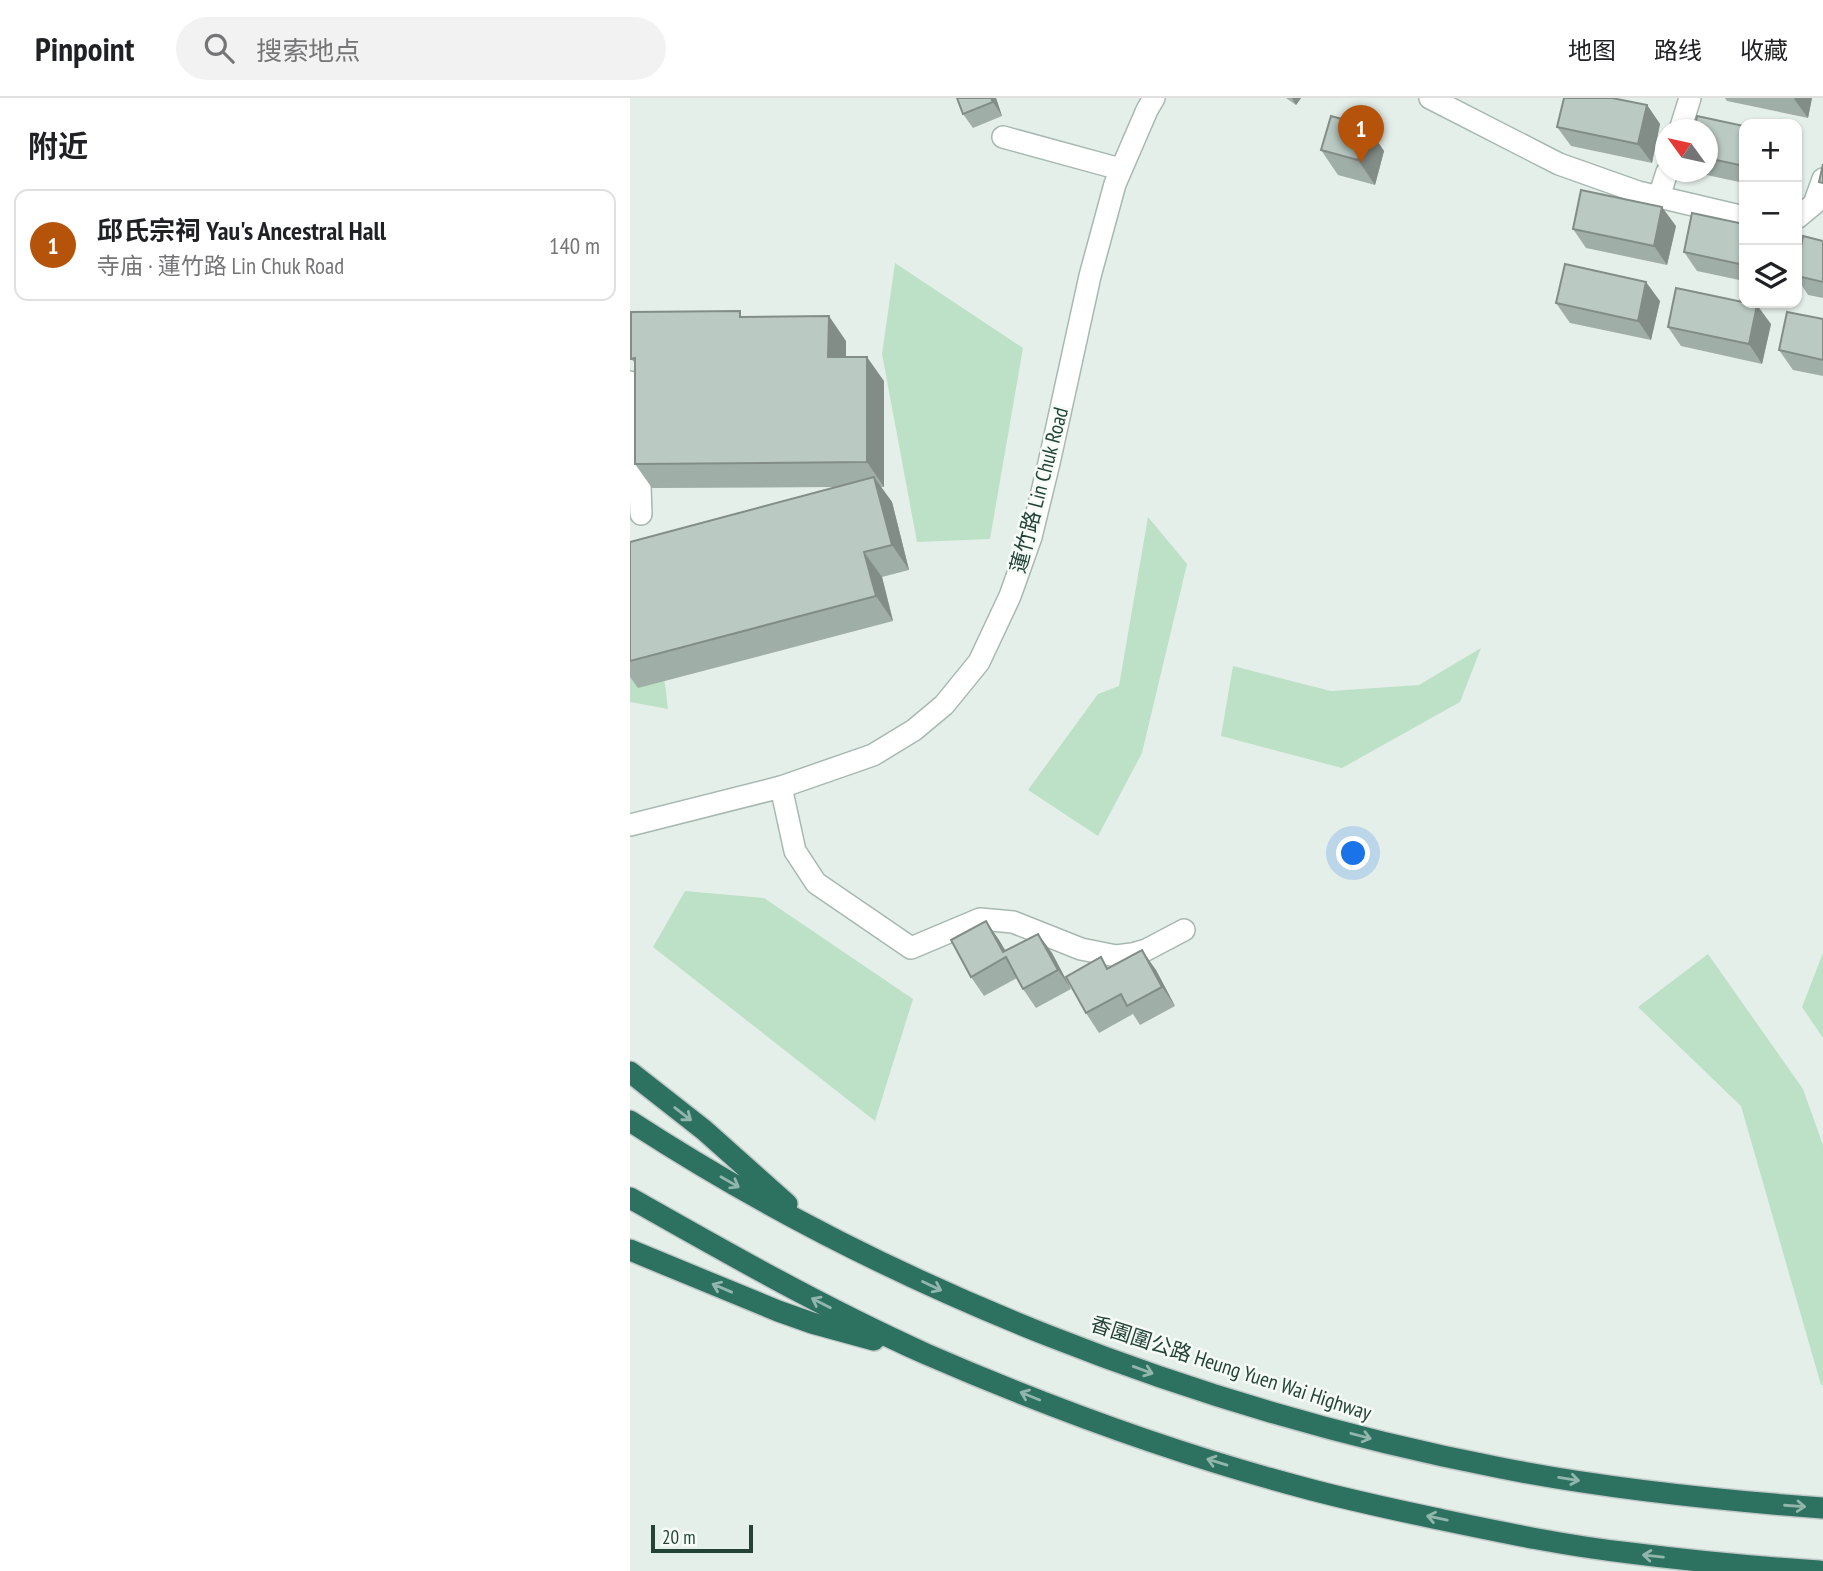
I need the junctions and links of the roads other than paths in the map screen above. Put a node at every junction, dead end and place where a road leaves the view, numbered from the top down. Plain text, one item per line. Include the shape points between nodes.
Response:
1 (1154, 98) edge
2 (1690, 98) edge
3 (1442, 101) edge
4 (1683, 119) edge
5 (1003, 137) dead end
6 (1120, 169) junction
7 (1823, 179) edge
8 (1664, 182) edge
9 (1659, 197) junction
10 (1802, 214) edge
11 (1739, 216) edge
12 (630, 382) edge
13 (640, 514) dead end
14 (781, 787) junction
15 (630, 825) edge
16 (1184, 930) dead end
17 (630, 1072) edge
18 (630, 1121) edge
19 (630, 1198) edge
20 (817, 1231) junction
21 (630, 1250) edge
22 (927, 1354) junction
23 (1823, 1508) edge
24 (1819, 1571) edge

1 - 6 street, 蓮竹路 Lin Chuk Road
2 - 4 street
3 - 9 street via 1559,164
5 - 6 street
6 - 14 street, 蓮竹路 Lin Chuk Road via 1088,283 1031,537 979,662 944,705 914,730 873,755
7 - 10 street via 1814,204
8 - 9 street
9 - 11 street
12 - 13 street via 637,401
14 - 15 street, 蓮竹路 Lin Chuk Road
14 - 16 street via 795,851 816,883 911,948 980,919 1013,922 1081,949 1116,956 1146,950
17 -> 20 highway via 704,1130
18 -> 20 highway, 香園圍公路 Heung Yuen Wai Highway
22 -> 19 highway via 774,1279
20 -> 23 highway, 香園圍公路 Heung Yuen Wai Highway via 938,1289 1088,1350 1280,1414 1502,1468 1738,1502
22 -> 21 highway via 812,1323
24 -> 22 highway via 1627,1553 1490,1530 1313,1490 1093,1421

